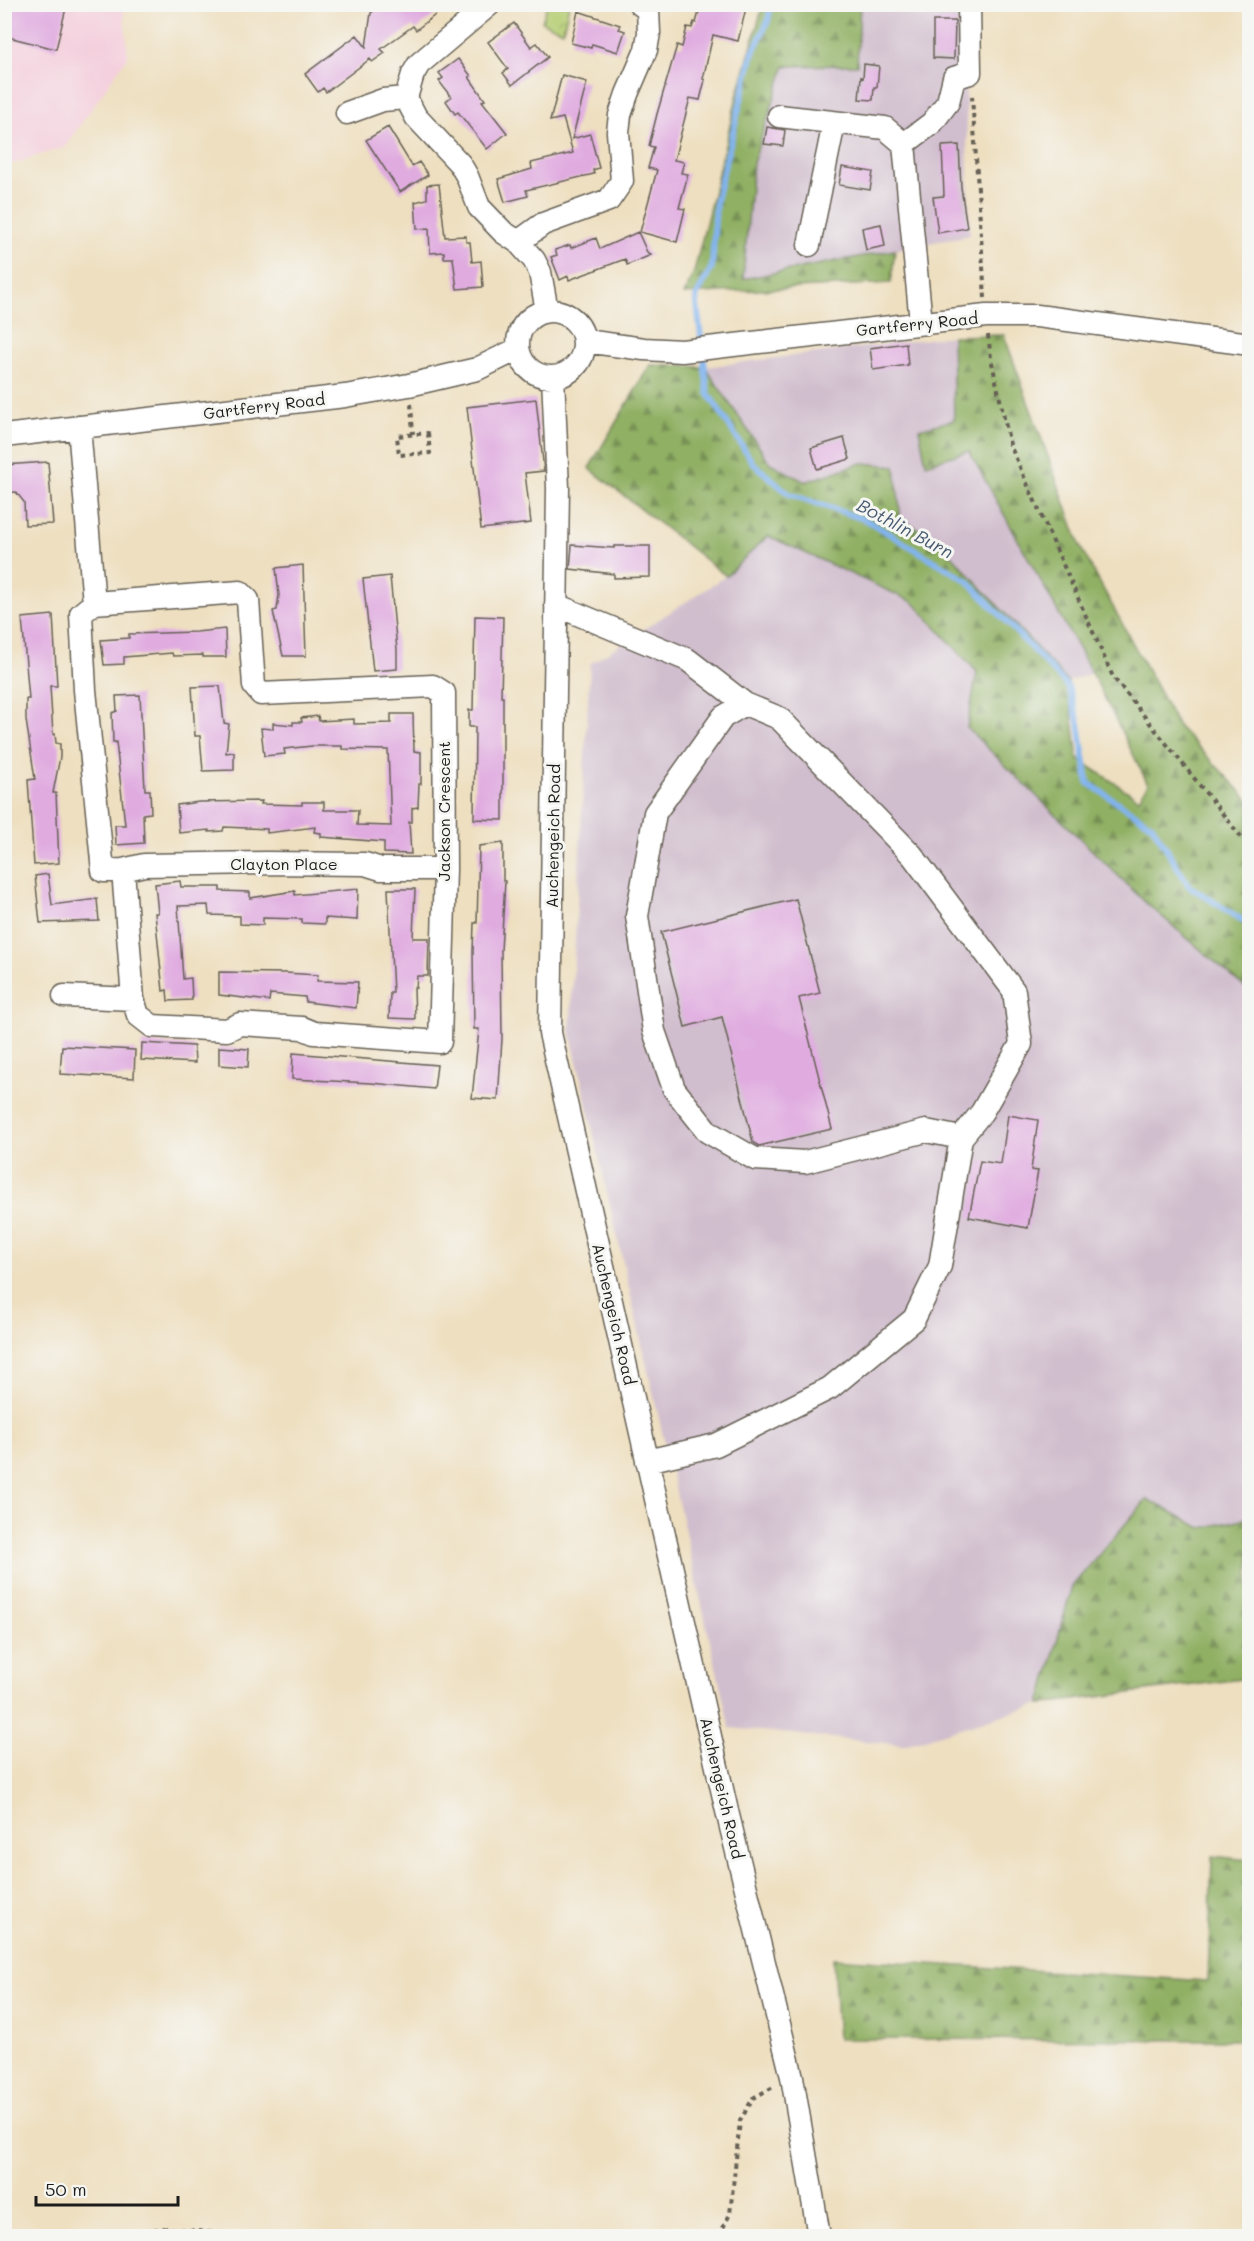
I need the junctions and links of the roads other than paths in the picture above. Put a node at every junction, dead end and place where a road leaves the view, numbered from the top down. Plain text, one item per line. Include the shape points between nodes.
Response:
1 (490, 4) edge
2 (969, 4) edge
3 (647, 6) edge
4 (406, 98) junction
5 (347, 113) dead end
6 (779, 116) dead end
7 (834, 123) junction
8 (904, 144) junction
9 (518, 242) junction
10 (808, 246) dead end
11 (547, 311) junction
12 (921, 323) junction
13 (585, 341) junction
14 (1250, 344) edge
15 (518, 350) junction
16 (554, 377) junction
17 (79, 427) junction
18 (4, 436) edge
19 (94, 603) junction
20 (556, 605) junction
21 (745, 704) junction
22 (445, 869) junction
23 (123, 870) junction
24 (64, 996) dead end
25 (133, 999) junction
26 (961, 1138) junction
27 (647, 1461) junction
28 (818, 2228) edge

1 - 4 street via 419,64
2 - 8 street via 970,73 954,78 948,102 932,123
3 - 9 street via 646,50 620,115 622,181 609,200 543,224
4 - 5 street via 383,100
4 - 9 street via 416,117 460,164 480,207
6 - 7 street
7 - 8 street via 885,128
7 - 10 street
8 - 12 street
9 - 11 street via 540,273
11 - 13 street via 561,312 573,319
11 - 15 street via 537,313 525,325
12 - 13 street, Gartferry Road via 681,351
12 - 14 street, Gartferry Road via 986,316 1037,316
13 - 16 street via 577,364
15 - 16 street via 532,371
15 - 17 street, Gartferry Road via 477,369 410,386
16 - 20 street, Auchengeich Road via 558,488
17 - 18 street, Gartferry Road
17 - 19 street
19 - 22 street, Jackson Crescent via 240,592 248,600 254,686 261,694 432,686 444,693
19 - 23 street via 81,614 103,871
20 - 21 street via 688,660
20 - 27 street, Auchengeich Road via 550,1033
21 - 26 street via 780,718 912,855 1014,991 1021,1044 982,1112
21 - 26 street via 723,717 655,813 638,916 654,1031 674,1089 708,1132 755,1159 805,1162 926,1131
22 - 23 street, Clayton Place via 267,863 144,865
22 - 25 street, Jackson Crescent via 440,1042 314,1034 302,1028 240,1024 227,1030 152,1026 138,1015
23 - 25 street, Jackson Crescent
24 - 25 street
26 - 27 street via 940,1266 914,1319 830,1388 717,1445
27 - 28 street, Auchengeich Road via 726,1812 792,2078

